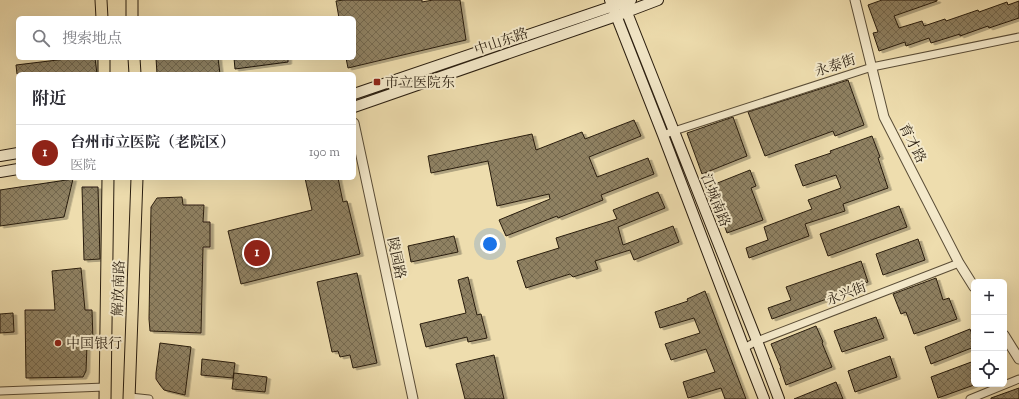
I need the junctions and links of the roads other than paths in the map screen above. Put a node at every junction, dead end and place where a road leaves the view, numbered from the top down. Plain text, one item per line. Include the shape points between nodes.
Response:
1 (101, 0) edge
2 (132, 0) edge
3 (658, 0) edge
4 (855, 0) edge
5 (626, 4) edge
6 (613, 8) edge
7 (102, 16) edge
8 (132, 16) edge
9 (1019, 37) edge
10 (104, 60) edge
11 (134, 60) edge
12 (872, 67) junction
13 (104, 72) edge
14 (135, 72) edge
15 (356, 93) edge
16 (356, 106) edge
17 (674, 131) junction
18 (356, 133) edge
19 (663, 135) junction
20 (16, 153) edge
21 (0, 156) edge
22 (16, 169) edge
23 (0, 172) edge
24 (108, 180) edge
25 (137, 180) edge
26 (959, 263) junction
27 (971, 282) edge
28 (1007, 340) edge
29 (757, 341) junction
30 (744, 348) junction
31 (1019, 359) edge
32 (1019, 379) edge
33 (105, 387) junction
34 (0, 391) edge
35 (130, 398) edge
36 (105, 399) edge
37 (149, 399) edge
38 (413, 399) edge
39 (764, 399) edge
40 (779, 399) edge
41 (970, 399) edge

1 - 7 main road
2 - 8 main road
3 - 5 main road, 中山东路
4 - 12 street, 育才路
5 - 6 main road, 中山东路
5 - 17 main road, 江城南路
6 - 15 main road, 中山东路
6 - 16 main road, 中山东路
6 - 19 main road, 江城南路
9 - 12 street, 永泰街
10 - 13 main road
11 - 14 main road
12 - 17 street, 永泰街
12 - 26 street, 育才路 via 884,117
17 - 19 street, 永泰街
17 - 29 main road, 江城南路
18 - 38 street, 陵园路
19 - 30 main road, 江城南路
20 - 21 main road
22 - 23 main road
24 - 33 main road, 解放南路
25 - 35 main road, 解放南路
26 - 27 street, 育才路
26 - 29 street, 永兴街
28 - 31 street
29 - 30 street, 永兴街
29 - 40 main road, 江城南路
30 - 39 main road, 江城南路
32 - 41 street
33 - 34 street
33 - 36 main road, 解放南路
35 - 37 street

